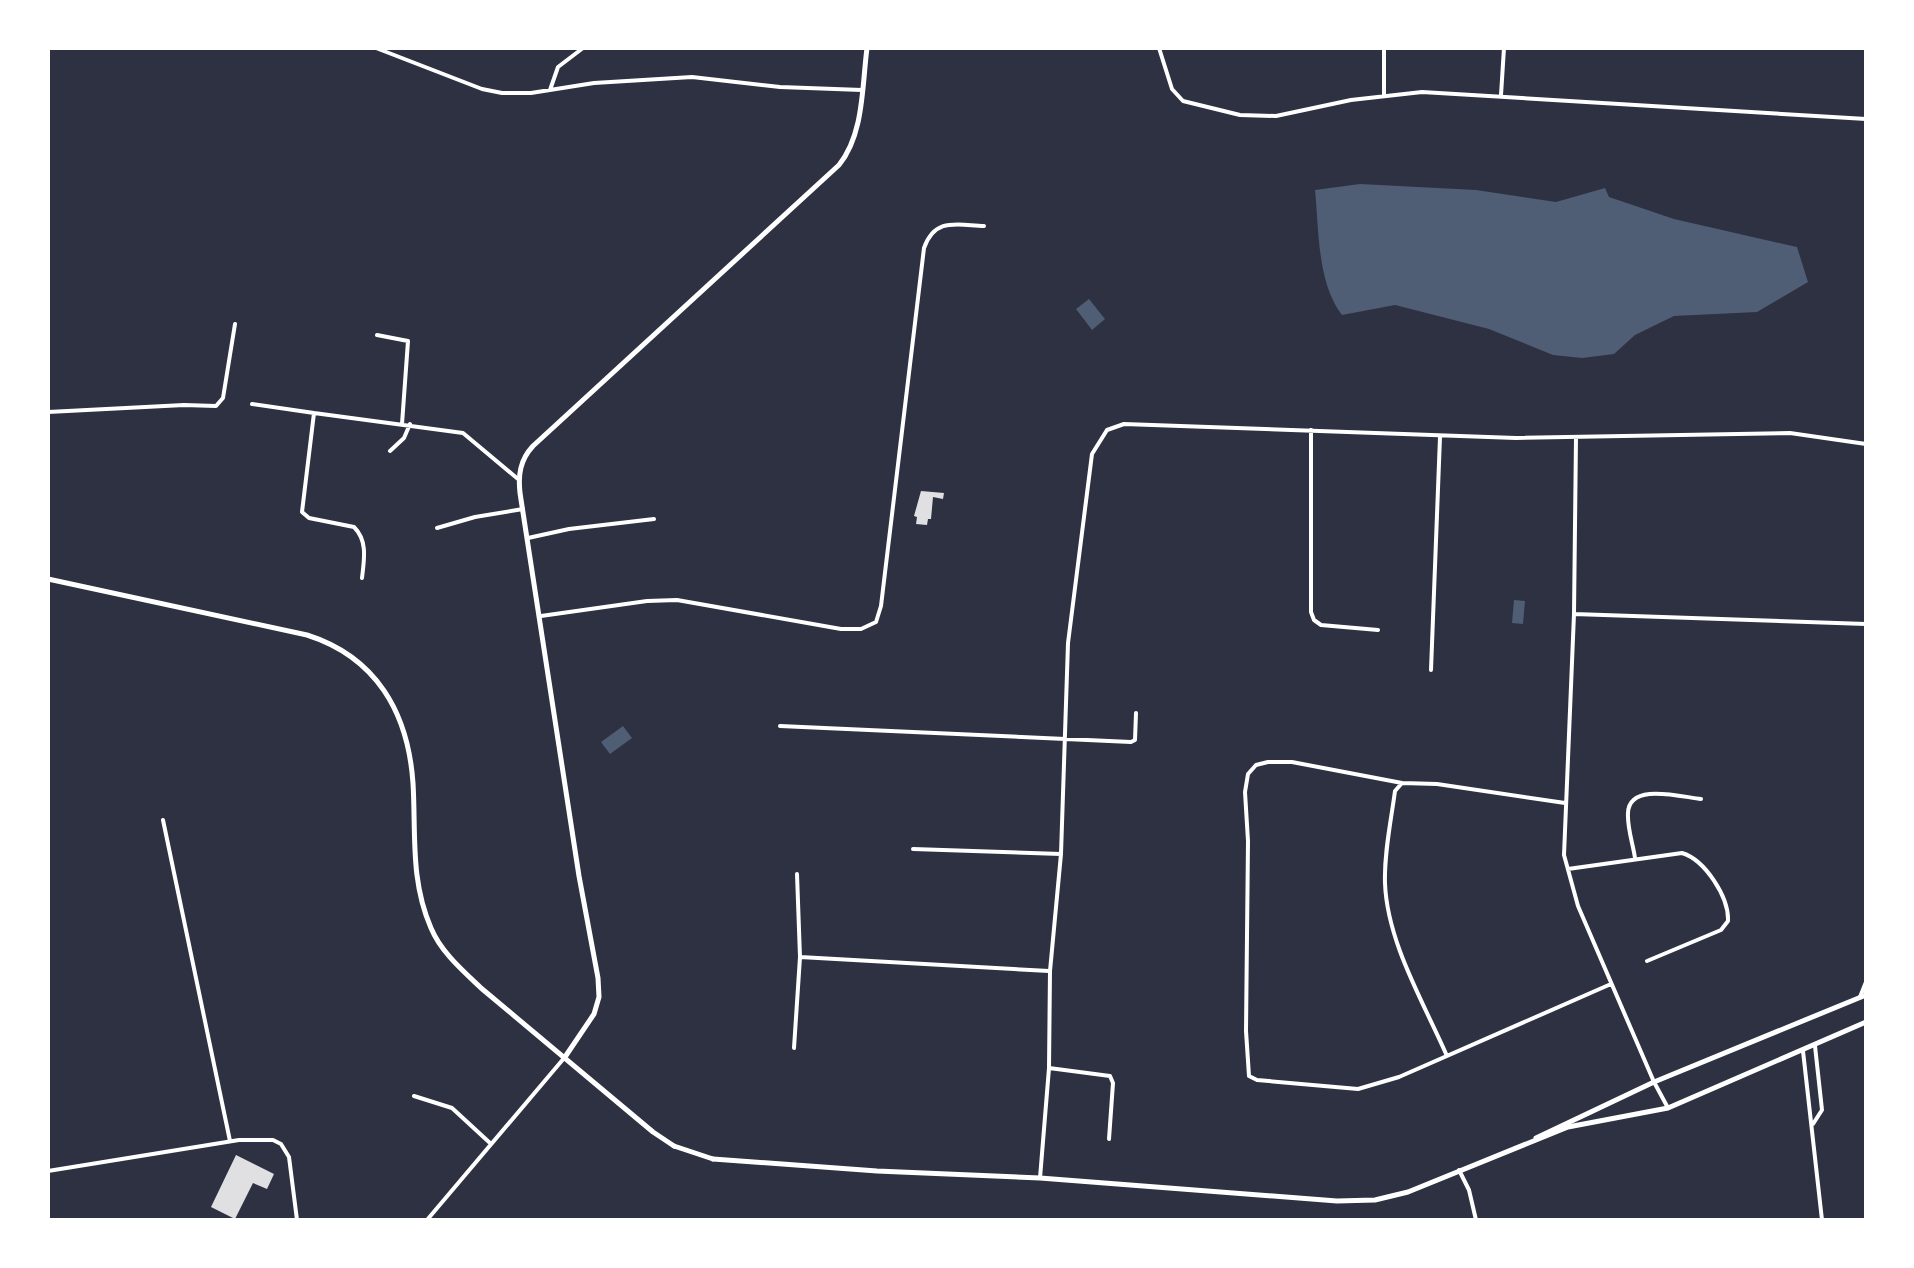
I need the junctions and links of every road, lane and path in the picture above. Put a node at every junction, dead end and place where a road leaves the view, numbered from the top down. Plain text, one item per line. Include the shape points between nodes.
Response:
1 (376, 48) edge
2 (583, 48) edge
3 (867, 48) edge
4 (1159, 48) edge
5 (1384, 48) edge
6 (1504, 48) edge
7 (550, 90) junction
8 (862, 90) junction
9 (1501, 95) junction
10 (1384, 96) junction
11 (1866, 119) edge
12 (984, 226) dead end
13 (235, 324) dead end
14 (377, 335) dead end
15 (252, 404) dead end
16 (48, 412) edge
17 (314, 413) junction
18 (402, 424) junction
19 (410, 424) junction
20 (1311, 430) junction
21 (1440, 436) junction
22 (1576, 437) junction
23 (1866, 444) edge
24 (390, 451) dead end
25 (518, 479) junction
26 (523, 509) junction
27 (654, 519) dead end
28 (437, 528) dead end
29 (528, 538) junction
30 (362, 578) dead end
31 (48, 579) edge
32 (1574, 614) junction
33 (541, 616) junction
34 (1866, 624) edge
35 (1378, 630) dead end
36 (1431, 670) dead end
37 (1136, 713) dead end
38 (780, 726) dead end
39 (1063, 740) junction
40 (1402, 783) junction
41 (1701, 799) dead end
42 (1565, 803) junction
43 (163, 820) dead end
44 (913, 849) dead end
45 (1061, 854) junction
46 (1635, 858) junction
47 (1567, 869) junction
48 (797, 874) dead end
49 (800, 957) junction
50 (1647, 961) dead end
51 (1050, 971) junction
52 (1866, 982) edge
53 (1611, 984) junction
54 (1863, 996) edge
55 (1866, 1022) edge
56 (1815, 1046) junction
57 (794, 1048) dead end
58 (1803, 1051) junction
59 (1447, 1056) junction
60 (565, 1057) junction
61 (1049, 1068) junction
62 (1654, 1082) junction
63 (414, 1096) dead end
64 (1668, 1108) junction
65 (1813, 1124) junction
66 (1535, 1138) junction
67 (1109, 1139) dead end
68 (230, 1141) junction
69 (490, 1143) junction
70 (1459, 1170) junction
71 (48, 1171) edge
72 (1040, 1178) junction
73 (297, 1220) edge
74 (429, 1220) edge
75 (1476, 1220) edge
76 (1822, 1220) edge

1 - 7 street via 492,92
2 - 7 street via 558,67
3 - 8 main road
4 - 10 street via 1172,89 1183,101 1240,115 1276,116
5 - 10 street
6 - 9 street
7 - 8 street via 692,77
8 - 25 main road via 852,146 839,165 533,446 524,456
9 - 10 street
9 - 11 street
12 - 33 street via 942,226 933,230 924,248 876,622 841,629 666,600
13 - 16 street via 223,398 216,406
14 - 18 street via 408,341
15 - 17 street
17 - 18 street
17 - 30 street via 302,512 359,530 365,553
18 - 19 street
19 - 24 street
19 - 25 street via 463,433
20 - 21 street
20 - 35 street via 1311,612 1321,625
20 - 39 street via 1124,424 1104,434 1092,454 1068,643
21 - 22 street
21 - 36 street
22 - 23 street via 1790,433
22 - 32 street
25 - 26 main road
26 - 28 street
26 - 29 main road
27 - 29 street
29 - 33 main road
31 - 60 main road via 307,635 350,654 378,681 404,730 413,775 415,868 432,932 459,968
32 - 34 street
32 - 42 street
33 - 60 main road via 599,988 594,1014
37 - 39 street via 1131,742
38 - 39 street
39 - 45 street
40 - 42 street
40 - 59 street via 1395,791 1385,881 1389,916
40 - 59 street via 1292,762 1256,765 1248,774 1246,1064 1249,1076 1257,1080 1358,1089
41 - 46 street via 1650,794 1631,801
42 - 47 street
43 - 68 street
44 - 45 street
45 - 51 street
46 - 47 street
46 - 50 street via 1692,856 1727,904 1728,921 1721,930
47 - 53 street
48 - 49 street
49 - 51 street
49 - 57 street
51 - 61 street
52 - 54 street
53 - 59 street
53 - 62 street
54 - 62 main road
55 - 56 main road
56 - 58 main road
56 - 65 street via 1822,1110
58 - 64 main road
58 - 65 street
60 - 69 street
60 - 72 main road via 653,1132 674,1146 713,1159
61 - 67 street via 1112,1078
61 - 72 street
62 - 64 street
62 - 66 main road
63 - 69 street via 452,1108
64 - 66 main road via 1584,1122
65 - 76 street
66 - 70 main road
68 - 71 street
68 - 73 street via 256,1138 281,1144 291,1167
69 - 74 street
70 - 72 main road via 1408,1192 1358,1201
70 - 75 street

